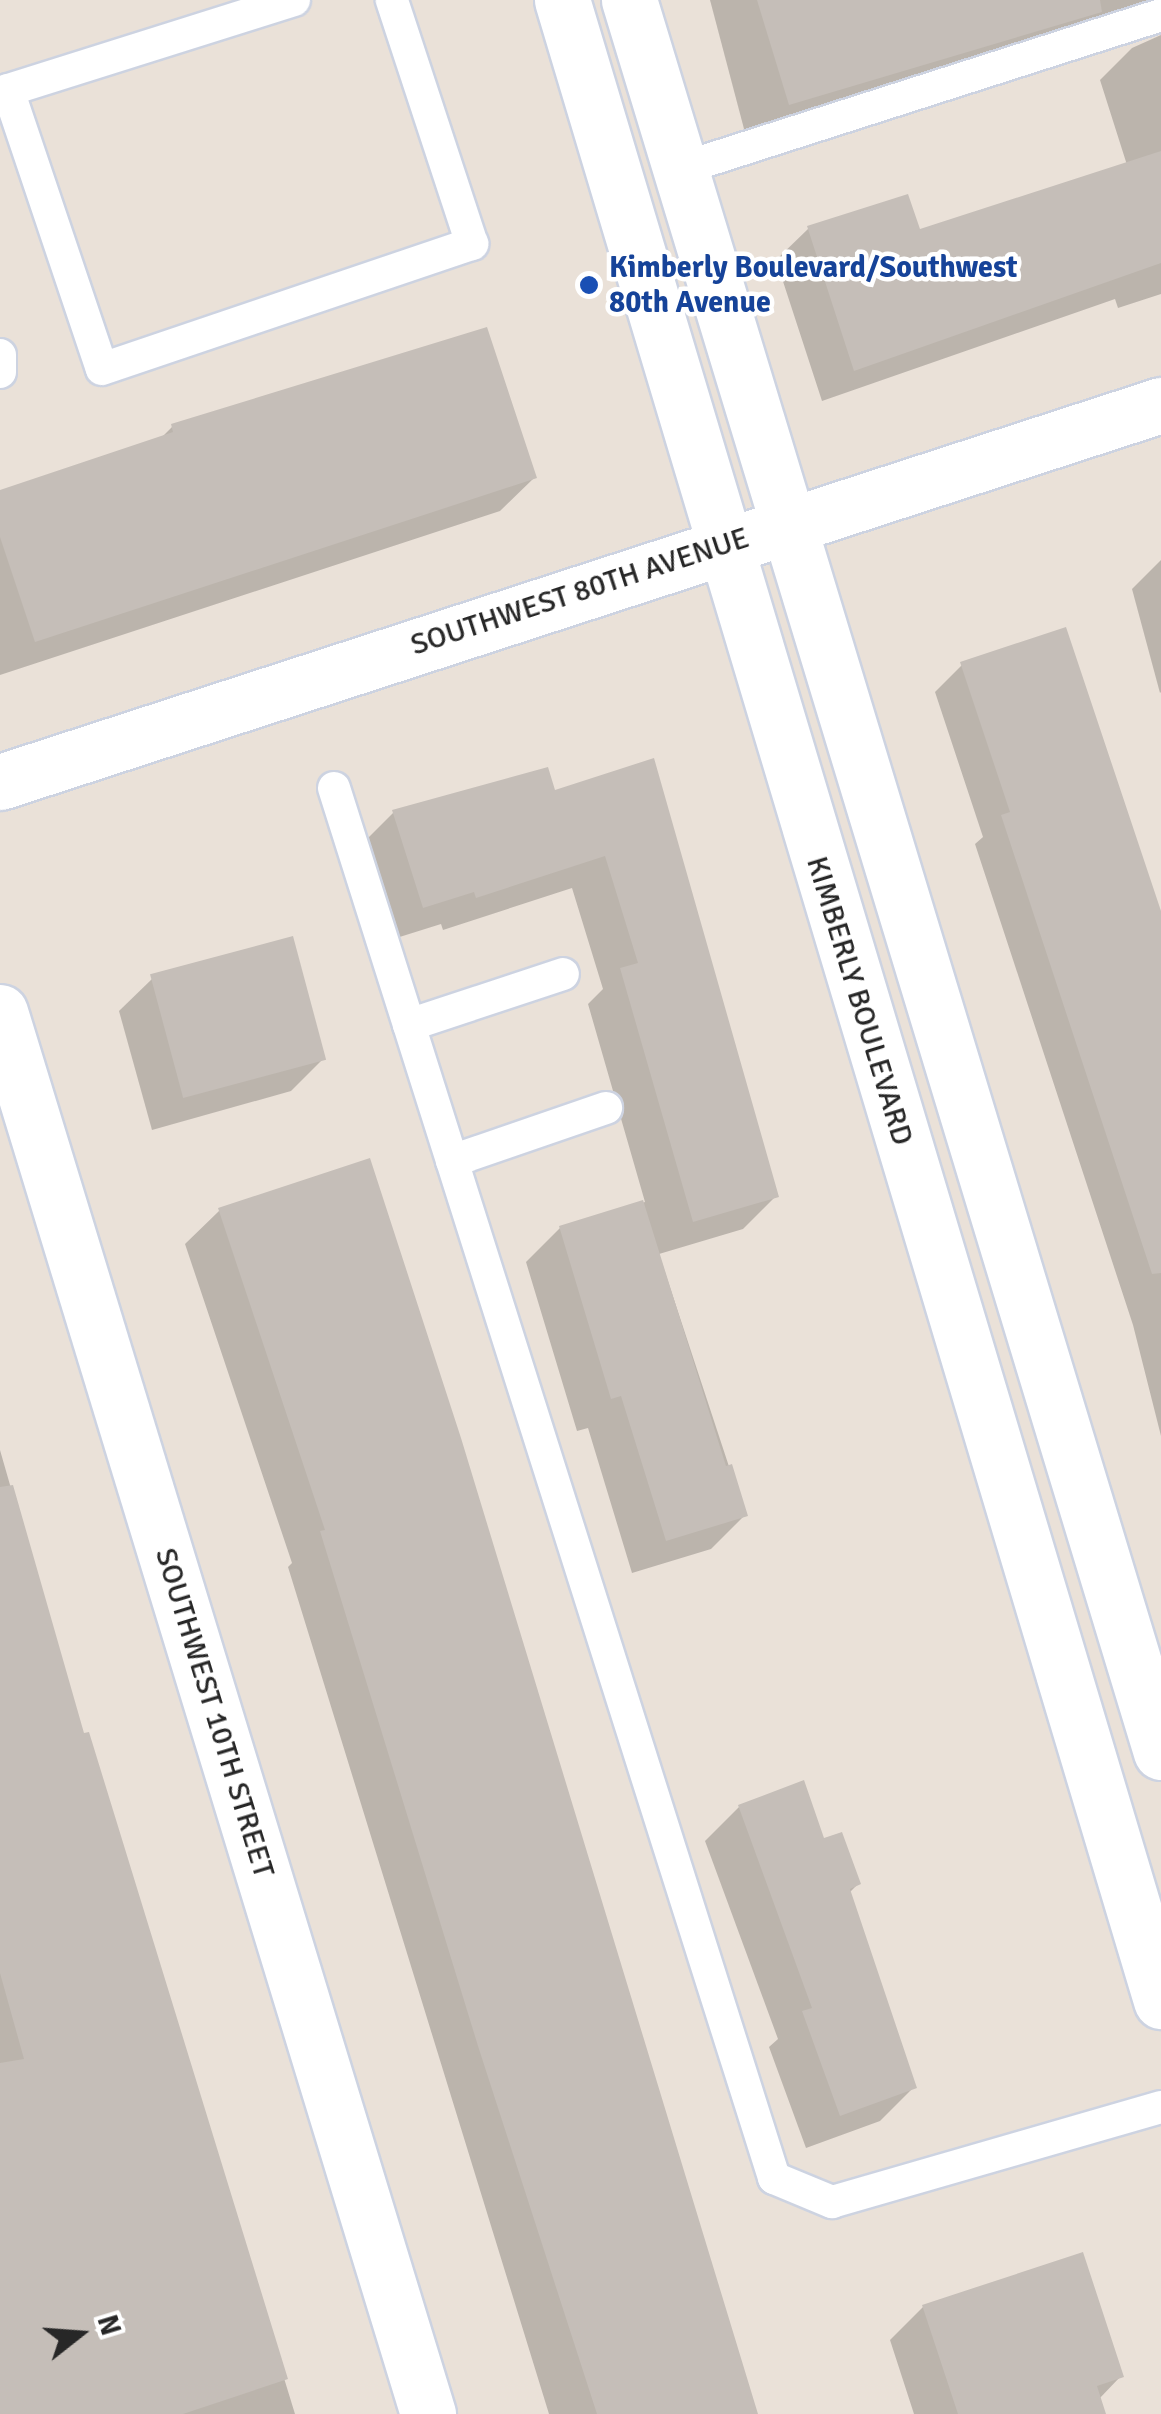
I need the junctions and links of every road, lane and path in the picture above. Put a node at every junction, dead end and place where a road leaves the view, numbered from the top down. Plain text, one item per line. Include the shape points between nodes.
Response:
1 (294, 0) edge
2 (392, 0) edge
3 (562, 0) edge
4 (629, 0) edge
5 (1161, 15) edge
6 (680, 169) junction
7 (0, 355) edge
8 (0, 372) edge
9 (1161, 405) edge
10 (788, 524) junction
11 (721, 546) junction
12 (0, 782) edge
13 (334, 788) dead end
14 (563, 974) dead end
15 (0, 1012) edge
16 (410, 1024) junction
17 (606, 1108) dead end
18 (452, 1161) junction
19 (1161, 1752) edge
20 (1161, 2000) edge
21 (1161, 2107) edge
22 (428, 2414) edge

1 - 2 lane via 8,90 102,369 472,244
3 - 11 street, KIMBERLY BOULEVARD
4 - 6 street
5 - 6 lane
6 - 10 street
7 - 8 lane
9 - 10 street, SOUTHWEST 80TH AVENUE
10 - 11 street, SOUTHWEST 80TH AVENUE
10 - 19 street
11 - 12 street, SOUTHWEST 80TH AVENUE
11 - 20 street, KIMBERLY BOULEVARD
13 - 16 lane
14 - 16 lane
15 - 22 street, SOUTHWEST 10TH STREET
16 - 18 lane
17 - 18 lane
18 - 21 lane via 774,2178 832,2202

